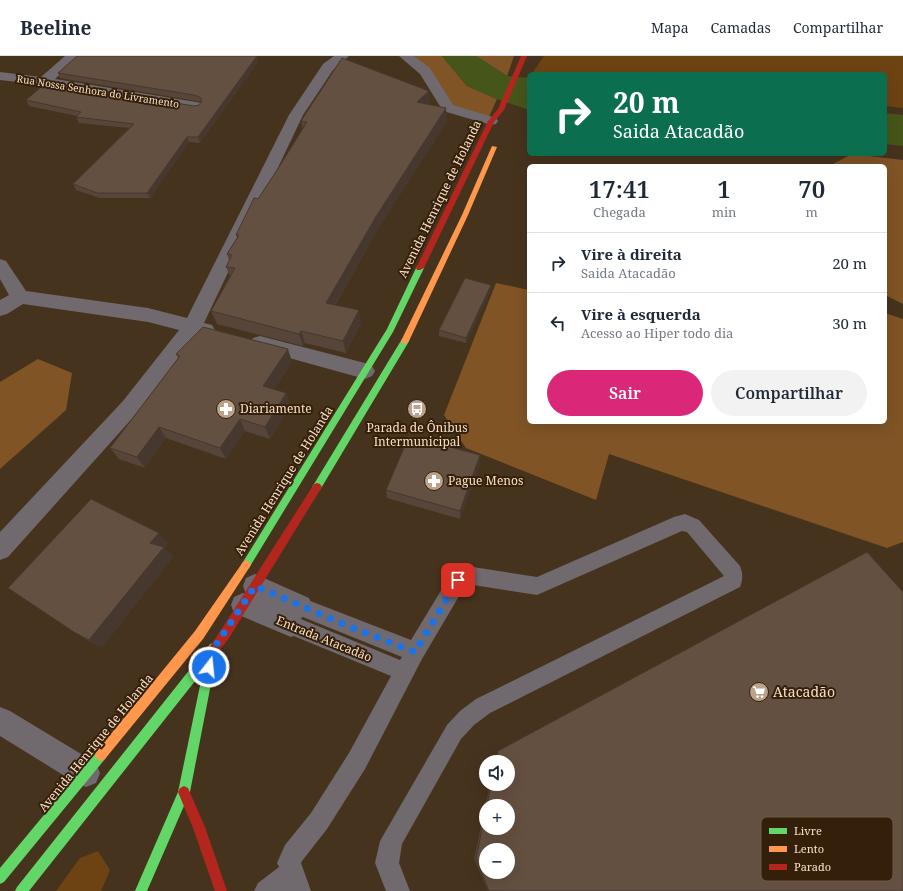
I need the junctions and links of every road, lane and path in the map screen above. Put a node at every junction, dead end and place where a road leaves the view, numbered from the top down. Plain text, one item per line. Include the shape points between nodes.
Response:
1 (73, 56) edge
2 (342, 56) edge
3 (406, 56) edge
4 (524, 56) edge
5 (0, 76) edge
6 (44, 82) junction
7 (196, 106) edge
8 (498, 123) junction
9 (498, 138) dead end
10 (0, 265) edge
11 (20, 297) junction
12 (0, 309) edge
13 (192, 326) junction
14 (220, 333) edge
15 (242, 339) edge
16 (366, 371) junction
17 (0, 549) edge
18 (249, 595) junction
19 (295, 615) junction
20 (212, 651) junction
21 (415, 652) junction
22 (405, 672) junction
23 (0, 721) edge
24 (86, 773) junction
25 (184, 792) junction
26 (0, 878) edge
27 (295, 885) edge
28 (21, 891) edge
29 (141, 891) edge
30 (221, 891) edge
31 (266, 891) edge
32 (398, 891) edge

1 - 6 street
2 - 13 street via 328,67 296,115
3 - 8 street via 425,71 448,108
4 - 8 main road, Avenida Henrique de Holanda
5 - 6 street, Rua Nossa Senhora do Livramento
6 - 7 street, Rua Nossa Senhora do Livramento
8 - 16 main road, Avenida Henrique de Holanda
9 - 18 main road via 465,215 402,347
10 - 11 street
11 - 12 street
11 - 13 street via 148,315
13 - 14 street
13 - 17 street via 130,407
15 - 16 street
16 - 24 main road, Avenida Henrique de Holanda via 249,561 199,635
18 - 19 street, Entrada Atacadão
18 - 20 main road
19 - 21 lane
19 - 22 lane, Entrada Atacadão
20 - 25 main road
20 - 28 main road
21 - 22 lane
21 - 32 lane via 458,580 465,576 537,586 685,522 693,526 733,572 733,581 728,584 483,706 467,718 454,732 391,841 387,863
22 - 27 lane via 357,761 318,821 293,853 289,863
23 - 24 street
24 - 26 main road, Avenida Henrique de Holanda
25 - 29 main road
25 - 30 main road
27 - 31 lane

